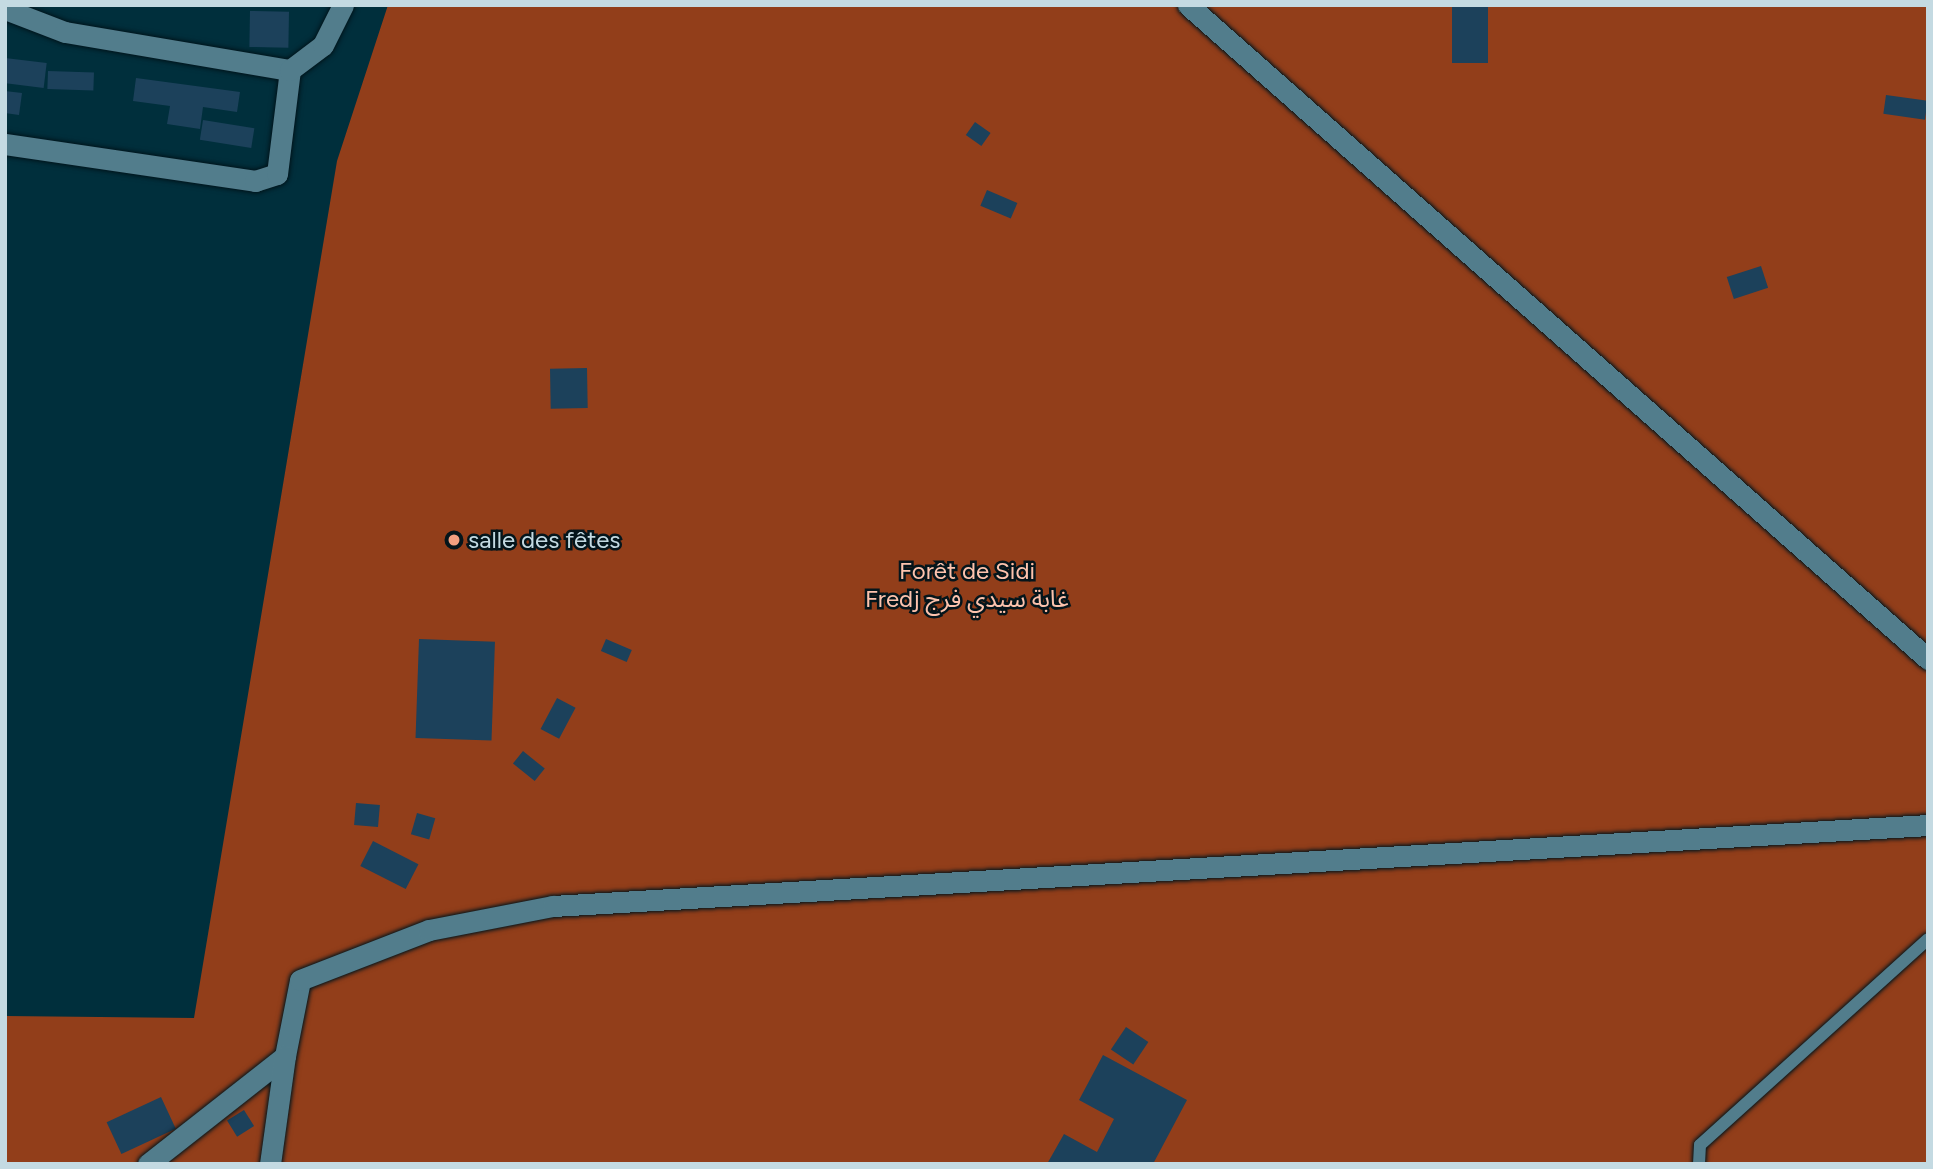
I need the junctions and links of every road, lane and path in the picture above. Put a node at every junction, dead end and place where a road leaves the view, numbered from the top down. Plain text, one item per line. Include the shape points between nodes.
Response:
1 (343, 5) edge
2 (1188, 5) edge
3 (5, 9) edge
4 (290, 70) junction
5 (5, 144) edge
6 (1928, 659) edge
7 (1928, 825) edge
8 (1928, 939) edge
9 (285, 1056) junction
10 (148, 1164) edge
11 (270, 1164) edge
12 (1699, 1164) edge

1 - 4 street via 323,45
2 - 6 street
3 - 4 street via 65,32
4 - 5 street via 277,174 255,181
7 - 9 street via 553,906 429,930 300,981
8 - 12 lane via 1700,1145
9 - 10 street
9 - 11 street

